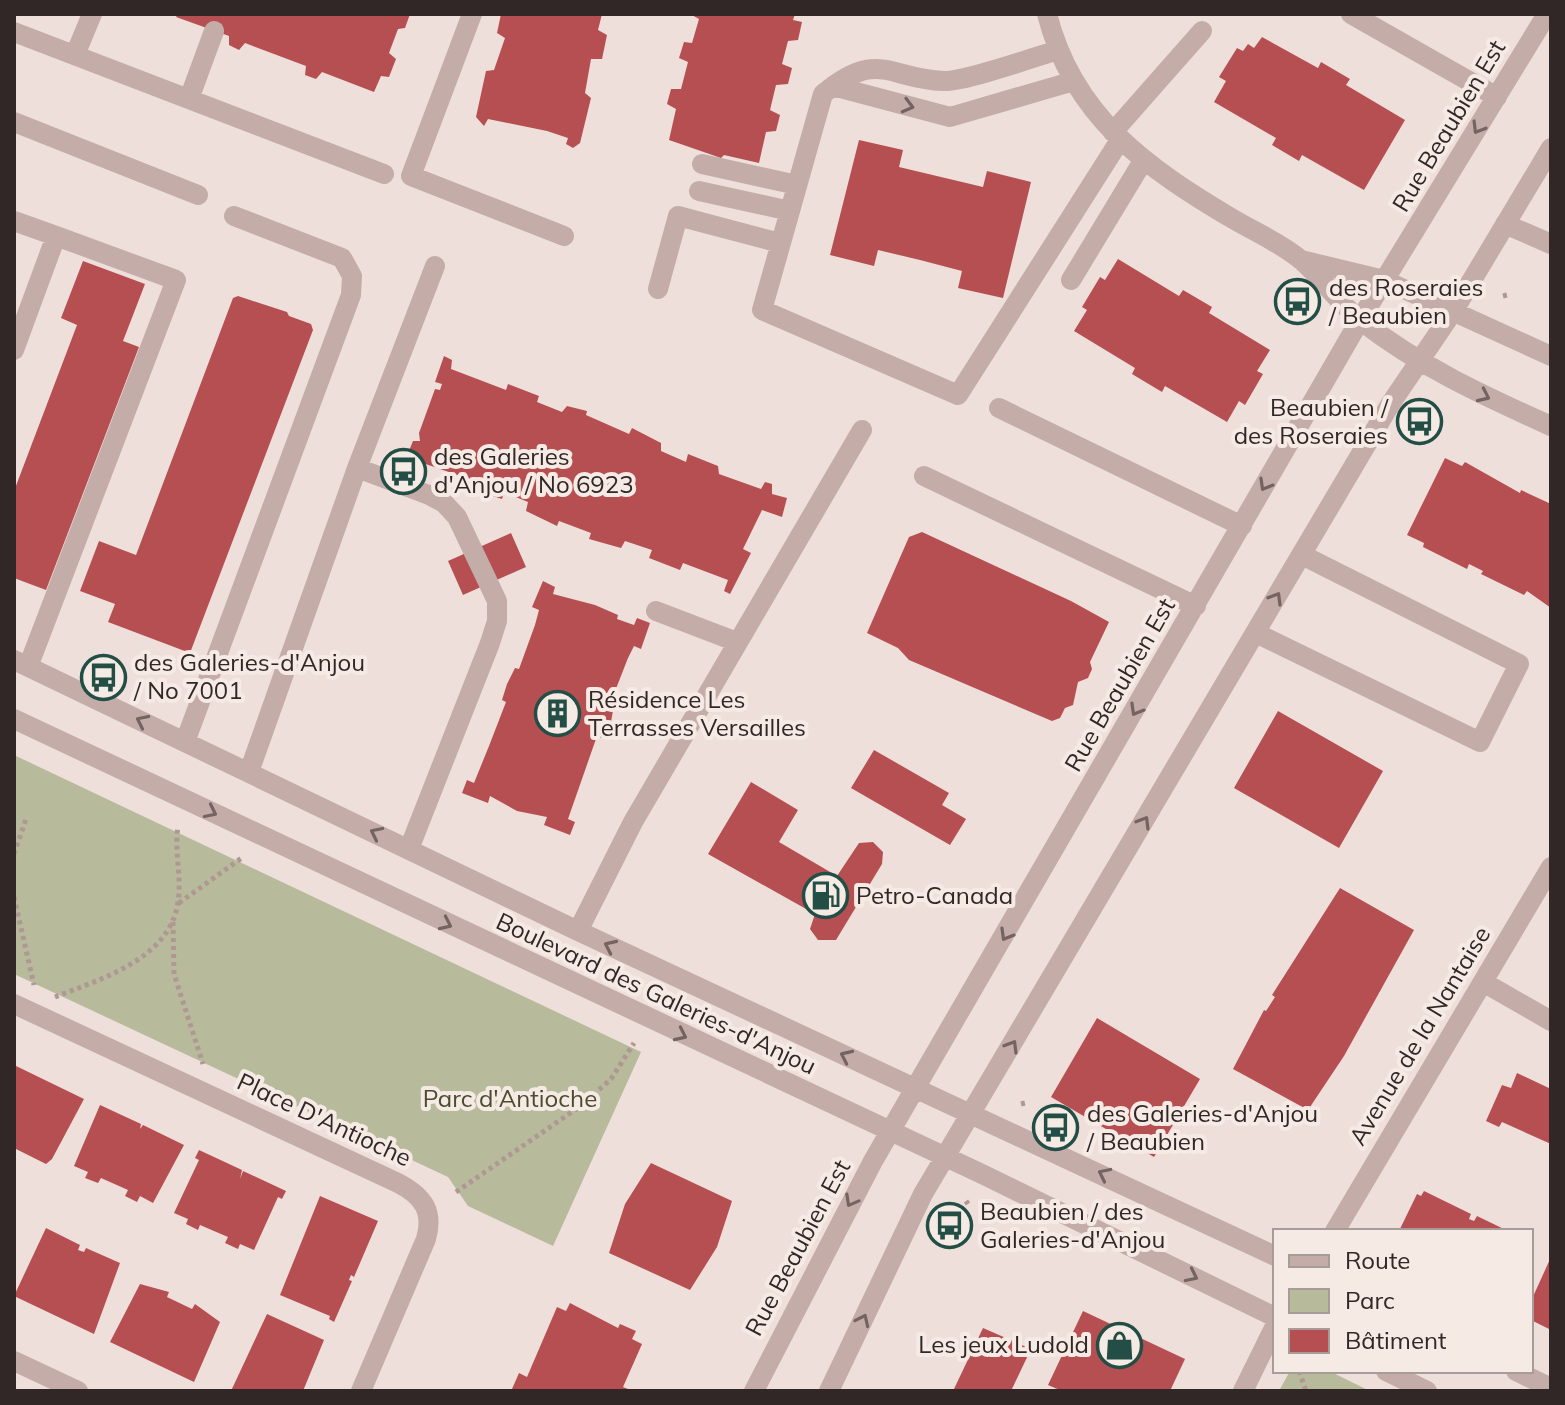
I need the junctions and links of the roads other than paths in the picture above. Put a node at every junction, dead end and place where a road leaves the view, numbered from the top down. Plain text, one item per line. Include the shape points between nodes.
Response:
1 (92, 14) edge
2 (472, 14) edge
3 (1047, 14) edge
4 (1351, 14) edge
5 (1547, 14) edge
6 (214, 31) dead end
7 (1202, 31) dead end
8 (14, 32) edge
9 (1058, 50) junction
10 (75, 55) junction
11 (1074, 81) junction
12 (833, 86) junction
13 (1497, 97) junction
14 (189, 99) junction
15 (14, 122) edge
16 (1116, 136) junction
17 (1551, 148) edge
18 (1143, 161) junction
19 (702, 164) dead end
20 (384, 174) dead end
21 (797, 185) junction
22 (699, 191) dead end
23 (198, 195) dead end
24 (790, 211) junction
25 (234, 216) dead end
26 (14, 221) edge
27 (1505, 224) junction
28 (56, 236) junction
29 (564, 236) dead end
30 (780, 243) junction
31 (1551, 244) edge
32 (1301, 260) junction
33 (435, 266) dead end
34 (1071, 280) dead end
35 (1384, 280) junction
36 (658, 289) dead end
37 (1454, 310) junction
38 (1360, 320) junction
39 (14, 350) edge
40 (1551, 356) edge
41 (1419, 362) junction
42 (999, 408) dead end
43 (1551, 426) edge
44 (862, 430) dead end
45 (357, 468) junction
46 (924, 476) dead end
47 (1242, 526) junction
48 (1302, 555) junction
49 (1196, 606) junction
50 (656, 611) dead end
51 (1256, 633) junction
52 (737, 642) junction
53 (21, 663) edge
54 (14, 719) edge
55 (185, 742) junction
56 (249, 772) junction
57 (409, 849) junction
58 (1551, 867) edge
59 (578, 931) junction
60 (1483, 982) junction
61 (14, 1004) edge
62 (1551, 1021) edge
63 (917, 1088) junction
64 (972, 1113) junction
65 (890, 1133) junction
66 (945, 1157) junction
67 (1336, 1229) edge
68 (1273, 1255) edge
69 (1273, 1316) edge
70 (1273, 1330) edge
71 (14, 1361) edge
72 (1390, 1373) edge
73 (1520, 1373) edge
74 (1551, 1388) edge
75 (78, 1391) edge
76 (361, 1391) edge
77 (754, 1391) edge
78 (829, 1391) edge
79 (1243, 1391) edge
80 (1427, 1391) edge

1 - 10 street
2 - 29 street via 411,176
3 - 9 street
4 - 13 street
5 - 13 street, Rue Beaubien Est
6 - 14 street
7 - 16 street
8 - 10 street
9 - 11 street
9 - 12 street via 946,82 880,67 858,71
10 - 14 street
12 -> 11 street via 950,117
11 - 16 street
12 - 21 street via 823,94
13 -> 35 street, Rue Beaubien Est
14 - 20 street
15 - 23 street
16 - 18 street
16 - 30 street via 958,395 762,310
17 - 27 street
18 - 32 street
18 - 34 street
19 - 21 street
21 - 24 street
22 - 24 street
24 - 30 street
25 - 55 street via 342,258 352,276 351,295
26 - 28 street
27 - 31 street
27 - 37 street
28 - 39 street
28 - 53 street via 176,280
30 - 36 street via 678,216
32 - 35 street
32 - 38 street
33 - 45 street
35 - 37 street
35 - 38 street, Rue Beaubien Est
37 - 40 street
37 - 41 street
38 - 41 street
38 -> 47 street, Rue Beaubien Est
41 -> 43 street
41 - 48 street
42 - 47 street
44 - 52 street
45 - 56 street
45 - 57 street via 444,503 457,517 497,601 490,643
46 - 49 street
47 - 49 street, Rue Beaubien Est
51 -> 48 street
48 - 51 street via 1519,664 1480,742
49 -> 63 street, Rue Beaubien Est
50 - 52 street
64 -> 51 street
52 - 59 street via 633,822
55 -> 53 street, Boulevard des Galeries-d'Anjou
54 -> 65 street, Boulevard des Galeries-d'Anjou
55 - 56 street, Boulevard des Galeries-d'Anjou
57 -> 56 street, Boulevard des Galeries-d'Anjou
57 - 59 street, Boulevard des Galeries-d'Anjou
58 - 60 street, Avenue de la Nantaise
63 -> 59 street, Boulevard des Galeries-d'Anjou
60 - 62 street
60 - 67 street, Avenue de la Nantaise
61 - 76 street, Place D'Antioche via 420,1197 430,1215 426,1239
63 - 64 street, Boulevard des Galeries-d'Anjou
63 - 65 street, Rue Beaubien Est
64 - 66 street
68 -> 64 street, Boulevard des Galeries-d'Anjou
65 - 66 street, Boulevard des Galeries-d'Anjou
65 -> 77 street, Rue Beaubien Est
66 -> 69 street, Boulevard des Galeries-d'Anjou
78 -> 66 street
70 - 79 street
71 - 75 street
72 - 80 street
73 - 74 street

